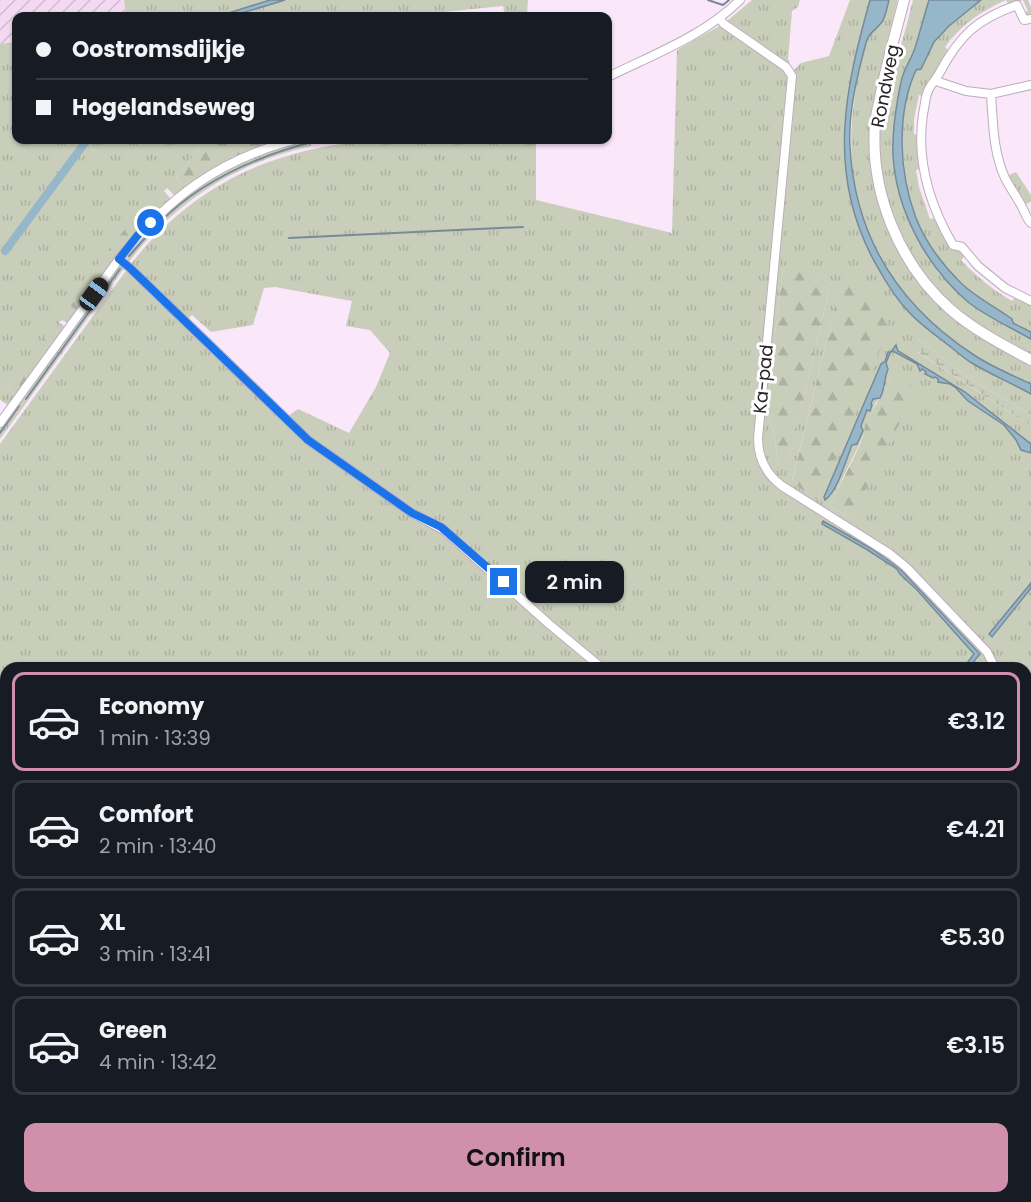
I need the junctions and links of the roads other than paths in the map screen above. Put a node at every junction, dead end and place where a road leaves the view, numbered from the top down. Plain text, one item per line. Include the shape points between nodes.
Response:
1 (740, 0) edge
2 (904, 0) edge
3 (719, 18) junction
4 (1031, 19) edge
5 (612, 75) edge
6 (936, 81) junction
7 (1031, 85) edge
8 (991, 94) junction
9 (279, 144) edge
10 (1031, 223) edge
11 (119, 259) junction
12 (1031, 301) edge
13 (1031, 360) edge
14 (0, 423) edge
15 (595, 662) edge
16 (992, 662) edge

1 - 3 street
2 - 13 main road, Rondweg via 875,124 885,207 903,249 934,292 994,340
3 - 5 street
3 - 16 street, Ka-pad via 786,67 792,76 758,438 764,465 782,486 898,560 987,652
4 - 6 street via 1024,20 1017,5 982,21 952,50
6 - 8 street
6 - 12 street via 929,88 925,103 921,145 933,205 953,245 962,247 1005,288
7 - 8 street
8 - 10 street via 997,155 1004,176
9 - 11 street via 227,164 195,185 138,235
11 - 14 street
11 - 15 street via 308,440 412,513 444,530

